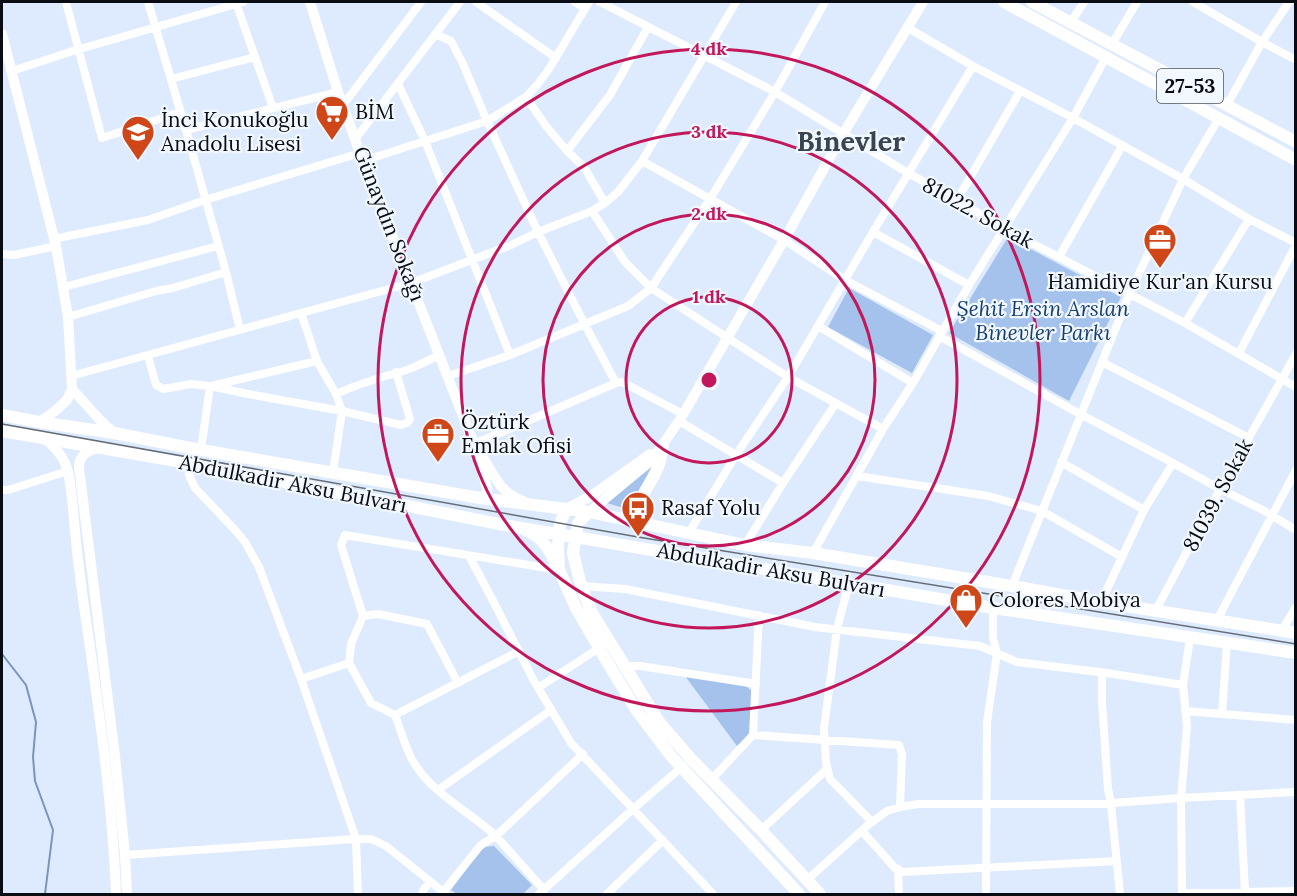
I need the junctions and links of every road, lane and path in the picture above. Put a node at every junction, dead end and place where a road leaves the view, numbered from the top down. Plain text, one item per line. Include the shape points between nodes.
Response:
1 (66, 2) edge
2 (148, 2) edge
3 (239, 2) edge
4 (310, 2) edge
5 (421, 2) edge
6 (460, 2) edge
7 (476, 2) edge
8 (575, 2) edge
9 (600, 2) edge
10 (736, 2) edge
11 (825, 2) edge
12 (920, 2) edge
13 (1004, 2) edge
14 (1032, 2) edge
15 (1084, 2) edge
16 (1135, 2) edge
17 (1192, 2) edge
18 (1289, 2) edge
19 (587, 5) edge
20 (1071, 22) junction
21 (155, 26) junction
22 (648, 27) junction
23 (908, 27) junction
24 (2, 34) edge
25 (435, 34) junction
26 (1262, 42) junction
27 (1112, 44) junction
28 (79, 49) junction
29 (705, 56) junction
30 (255, 57) junction
31 (1106, 57) junction
32 (556, 58) junction
33 (1296, 60) edge
34 (973, 66) junction
35 (12, 71) junction
36 (171, 79) junction
37 (398, 84) junction
38 (1020, 91) junction
39 (338, 92) junction
40 (774, 93) junction
41 (526, 97) junction
42 (343, 105) junction
43 (1227, 105) junction
44 (273, 108) junction
45 (180, 112) junction
46 (1073, 118) junction
47 (1219, 118) junction
48 (487, 121) junction
49 (186, 130) junction
50 (843, 134) junction
51 (356, 138) junction
52 (425, 141) junction
53 (1296, 142) edge
54 (1122, 146) junction
55 (567, 151) junction
56 (362, 157) junction
57 (1296, 160) edge
58 (642, 161) junction
59 (908, 173) junction
60 (1183, 179) junction
61 (205, 200) junction
62 (710, 200) junction
63 (957, 200) junction
64 (605, 203) junction
65 (592, 211) junction
66 (1250, 219) junction
67 (1003, 228) junction
68 (538, 232) junction
69 (873, 232) junction
70 (784, 240) junction
71 (55, 242) junction
72 (1296, 244) edge
73 (218, 246) junction
74 (2, 254) edge
75 (1059, 257) junction
76 (473, 259) junction
77 (226, 272) junction
78 (845, 280) junction
79 (411, 283) junction
80 (969, 285) junction
81 (64, 287) junction
82 (651, 288) junction
83 (1129, 295) junction
84 (301, 313) junction
85 (68, 317) junction
86 (584, 323) junction
87 (1185, 323) junction
88 (818, 326) junction
89 (240, 330) junction
90 (941, 334) junction
91 (728, 338) junction
92 (1239, 353) junction
93 (1296, 354) edge
94 (440, 355) junction
95 (510, 355) junction
96 (148, 356) junction
97 (317, 361) junction
98 (1102, 362) junction
99 (396, 372) junction
100 (71, 376) junction
101 (448, 376) junction
102 (788, 376) junction
103 (1280, 379) junction
104 (616, 383) junction
105 (913, 383) junction
106 (210, 386) junction
107 (1296, 387) edge
108 (72, 390) junction
109 (336, 394) junction
110 (836, 403) junction
111 (342, 411) junction
112 (1080, 414) junction
113 (2, 415) edge
114 (681, 418) junction
115 (39, 422) junction
116 (884, 429) junction
117 (2, 431) edge
118 (114, 433) junction
119 (1249, 438) junction
120 (45, 439) junction
121 (474, 444) junction
122 (663, 445) junction
123 (99, 447) junction
124 (201, 450) junction
125 (736, 455) junction
126 (79, 460) junction
127 (1061, 462) junction
128 (188, 463) junction
129 (1173, 463) junction
130 (66, 467) junction
131 (1296, 470) edge
132 (333, 472) junction
133 (857, 476) junction
134 (783, 483) junction
135 (1220, 489) junction
136 (2, 490) edge
137 (480, 498) junction
138 (535, 505) junction
139 (566, 509) junction
140 (1144, 510) junction
141 (1042, 511) junction
142 (589, 512) junction
143 (1272, 516) junction
144 (638, 522) junction
145 (515, 527) junction
146 (1296, 530) edge
147 (558, 534) junction
148 (688, 534) junction
149 (575, 537) junction
150 (746, 544) junction
151 (813, 554) junction
152 (469, 556) junction
153 (1122, 557) junction
154 (559, 570) junction
155 (849, 583) junction
156 (581, 586) junction
157 (1012, 586) junction
158 (1101, 602) junction
159 (1296, 607) edge
160 (993, 608) junction
161 (1156, 610) junction
162 (759, 615) junction
163 (363, 616) junction
164 (1217, 620) junction
165 (837, 629) junction
166 (1282, 630) junction
167 (1296, 633) edge
168 (1190, 638) junction
169 (1227, 643) junction
170 (599, 648) junction
171 (519, 651) junction
172 (997, 653) junction
173 (1296, 653) edge
174 (349, 663) junction
175 (624, 666) junction
176 (1102, 673) junction
177 (301, 679) junction
178 (458, 683) junction
179 (756, 684) junction
180 (1183, 685) junction
181 (538, 688) junction
182 (551, 710) junction
183 (1185, 711) junction
184 (1222, 714) junction
185 (395, 715) junction
186 (1296, 720) edge
187 (753, 735) junction
188 (825, 740) junction
189 (583, 754) junction
190 (687, 763) junction
191 (827, 769) junction
192 (711, 780) junction
193 (438, 790) junction
194 (1296, 792) edge
195 (1240, 795) junction
196 (1181, 798) junction
197 (986, 804) junction
198 (1111, 804) junction
199 (900, 807) junction
200 (633, 808) junction
201 (872, 822) junction
202 (760, 830) junction
203 (862, 831) junction
204 (496, 836) junction
205 (356, 839) junction
206 (663, 840) junction
207 (125, 855) junction
208 (1116, 861) junction
209 (986, 868) junction
210 (898, 869) junction
211 (807, 880) junction
212 (430, 882) junction
213 (706, 887) junction
214 (1296, 891) edge
215 (542, 892) edge
216 (1245, 892) junction
217 (445, 893) edge
218 (1270, 893) edge
219 (116, 894) edge
220 (127, 894) edge
221 (358, 894) edge
222 (422, 894) edge
223 (607, 894) edge
224 (698, 894) edge
225 (713, 894) edge
226 (799, 894) edge
227 (820, 894) edge
228 (899, 894) edge
229 (986, 894) edge
230 (1120, 894) edge
231 (1182, 894) edge

1 - 28 street
2 - 21 street
3 - 21 street
3 - 30 street
4 - 39 street, Günaydın Sokağı
5 - 42 street
6 - 25 street
7 - 32 street
8 - 19 street
9 - 22 street, 81022. Sokak
10 - 29 street
11 - 40 street
12 - 23 street
13 - 31 main road
14 - 20 main road
15 - 20 street
16 - 27 street
17 - 26 street
18 - 26 street
19 - 32 street
20 - 27 main road, 27-53
21 - 28 street
21 - 36 street
22 - 29 street, 81022. Sokak
22 - 55 street via 610,95
23 - 34 street
23 - 50 street
24 - 35 street
25 - 37 street
25 - 48 street via 451,41
26 - 33 street
26 - 43 street
27 - 43 main road, 27-53
28 - 35 street
28 - 45 street via 102,138
29 - 40 street, 81022. Sokak
29 - 58 street
30 - 36 street
30 - 44 street
31 - 46 street
31 - 47 main road
32 - 41 street
34 - 38 street
34 - 59 street
35 - 71 street
36 - 45 street
37 - 51 street
37 - 52 street
38 - 46 street
38 - 63 street
39 - 42 street, Günaydın Sokağı
39 - 44 street
40 - 50 street, 81022. Sokak
40 - 62 street
41 - 48 street
41 - 55 street
42 - 51 street, Günaydın Sokağı
43 - 53 main road, 27-53
44 - 49 street
45 - 49 street
46 - 54 street
46 - 67 street
47 - 57 main road
47 - 60 street
48 - 52 street
48 - 68 street
49 - 61 street
50 - 59 street, 81022. Sokak
50 - 70 street
51 - 56 street, Günaydın Sokağı
52 - 56 street
52 - 76 street
54 - 60 street
54 - 75 street
55 - 64 street via 584,167
56 - 61 street
56 - 79 street, Günaydın Sokağı
58 - 62 street
58 - 64 street
59 - 63 street, 81022. Sokak
59 - 69 street
60 - 66 street
60 - 83 street
61 - 71 street via 148,220
61 - 73 street
62 - 70 street
62 - 82 street
63 - 67 street, 81022. Sokak
64 - 65 street
65 - 68 street
65 - 82 street via 625,262
66 - 72 street
66 - 87 street
67 - 75 street, 81022. Sokak
67 - 80 street
68 - 76 street
68 - 86 street
69 - 78 street
69 - 80 street
70 - 78 street
70 - 91 street
71 - 74 street via 14,255
71 - 81 street
72 - 92 street
73 - 77 street
73 - 81 street
75 - 83 street, 81022. Sokak
76 - 79 street
76 - 95 street
77 - 85 street
77 - 89 street
78 - 88 street
78 - 90 street
79 - 84 street
79 - 94 street, Günaydın Sokağı
80 - 90 street
81 - 85 street
82 - 86 street via 628,306
82 - 91 street
83 - 87 street, 81022. Sokak
83 - 98 street
84 - 89 street
84 - 97 street
85 - 100 street
86 - 95 street
86 - 104 street
87 - 92 street, 81022. Sokak
88 - 102 street
88 - 105 street
89 - 96 street
90 - 105 street
90 - 112 street
91 - 102 street
91 - 114 street
92 - 103 street, 81022. Sokak
93 - 103 street, 81039. Sokak
94 - 99 street
94 - 101 street, Günaydın Sokağı
95 - 101 street
96 - 100 street
96 - 106 street via 156,385 163,389 191,384
97 - 106 street
97 - 109 street
98 - 112 street
98 - 119 street
99 - 109 street
99 - 111 street via 410,419 407,423 400,425
100 - 108 street
101 - 121 street, Günaydın Sokağı
102 - 110 street
102 - 125 street
103 - 107 street, 81022. Sokak
103 - 119 street, 81039. Sokak
104 - 114 street via 622,382
104 - 121 street
105 - 116 street
106 - 111 street
106 - 124 street
108 - 115 street via 67,400
108 - 118 street
109 - 111 street
110 - 116 street
110 - 134 street
111 - 132 street
112 - 127 street
112 - 129 street
113 - 115 main road
114 - 122 street
114 - 125 street
115 - 118 main road
116 - 133 street
117 - 120 main road, Abdulkadir Aksu Bulvarı
118 - 124 main road
119 - 135 street, 81039. Sokak
120 - 123 main road, Abdulkadir Aksu Bulvarı
120 - 130 street via 56,448
121 - 137 street via 487,488 487,494
121 - 138 street via 500,487
122 - 139 street
122 - 142 street via 652,460
122 - 144 main road via 659,465 639,502
123 - 126 street
123 - 128 main road, Abdulkadir Aksu Bulvarı
124 - 132 main road
125 - 134 street
125 - 148 street
126 - 130 street via 71,459
126 - 207 street
127 - 140 street
127 - 141 street
128 - 145 main road, Abdulkadir Aksu Bulvarı
128 - 177 street via 195,488 236,531 260,567
129 - 135 street
129 - 140 street
130 - 136 street
130 - 219 street via 105,758
131 - 143 street
132 - 137 main road
133 - 141 street via 988,496
133 - 151 street
134 - 150 street
135 - 143 street
135 - 161 street, 81039. Sokak
137 - 138 main road
138 - 139 main road
139 - 142 main road
139 - 147 main road
140 - 153 street
141 - 153 street
141 - 157 street
142 - 144 main road
142 - 149 main road via 578,524
143 - 146 street
143 - 164 street
144 - 148 main road
145 - 147 main road, Abdulkadir Aksu Bulvarı
145 - 154 main road via 541,538
147 - 149 main road, Abdulkadir Aksu Bulvarı
147 - 154 main road
148 - 150 main road
149 - 155 main road, Abdulkadir Aksu Bulvarı
149 - 156 main road via 573,553
150 - 151 main road
151 - 157 main road
152 - 154 street
152 - 163 street via 345,535 341,545
152 - 171 street
153 - 158 street
154 - 170 main road
155 - 160 main road, Abdulkadir Aksu Bulvarı
155 - 165 street
156 - 162 street via 625,589
156 - 175 main road via 592,614
157 - 158 main road
158 - 161 main road
159 - 166 street
160 - 168 main road, Abdulkadir Aksu Bulvarı
160 - 172 street
161 - 164 main road
162 - 165 street
162 - 179 street
163 - 174 street via 351,644
163 - 178 street via 378,614 427,624
164 - 166 main road
165 - 172 street via 980,646
165 - 188 street
166 - 167 main road
168 - 169 main road, Abdulkadir Aksu Bulvarı
168 - 180 street
169 - 173 main road, Abdulkadir Aksu Bulvarı
169 - 184 street
170 - 181 street
170 - 190 main road via 637,711 671,756
171 - 178 street
171 - 181 street
172 - 176 street via 1017,662
172 - 197 street via 987,722
174 - 177 street
174 - 185 street via 372,703
175 - 179 street
175 - 190 main road
176 - 180 street
176 - 198 street
177 - 205 street
178 - 185 street
179 - 187 street
180 - 183 street
181 - 182 street
182 - 189 street
182 - 193 street
183 - 184 street
183 - 196 street
184 - 186 street
185 - 193 street via 416,767
187 - 188 street
187 - 192 street
188 - 191 street
188 - 199 street via 899,745
189 - 200 street
189 - 204 street
190 - 192 main road
190 - 200 street
190 - 226 main road
191 - 201 street via 830,779
191 - 202 street
192 - 202 main road
193 - 204 street
194 - 195 street
195 - 196 street
195 - 216 street
196 - 198 street
196 - 231 street
197 - 198 street
197 - 199 street
197 - 209 street
198 - 208 street
199 - 201 street
200 - 206 street
200 - 215 street
201 - 203 street
202 - 211 main road
203 - 210 street
203 - 211 street
204 - 215 street
204 - 217 street via 480,846
205 - 207 street
205 - 212 street via 371,839 386,846
205 - 221 street
206 - 213 street
206 - 223 street
207 - 220 street
208 - 209 street
208 - 230 street
209 - 210 street via 902,872
209 - 229 street
210 - 228 street
211 - 227 main road
212 - 217 street
212 - 222 street
213 - 224 street
213 - 225 street
214 - 218 street
216 - 218 street
216 - 231 street

